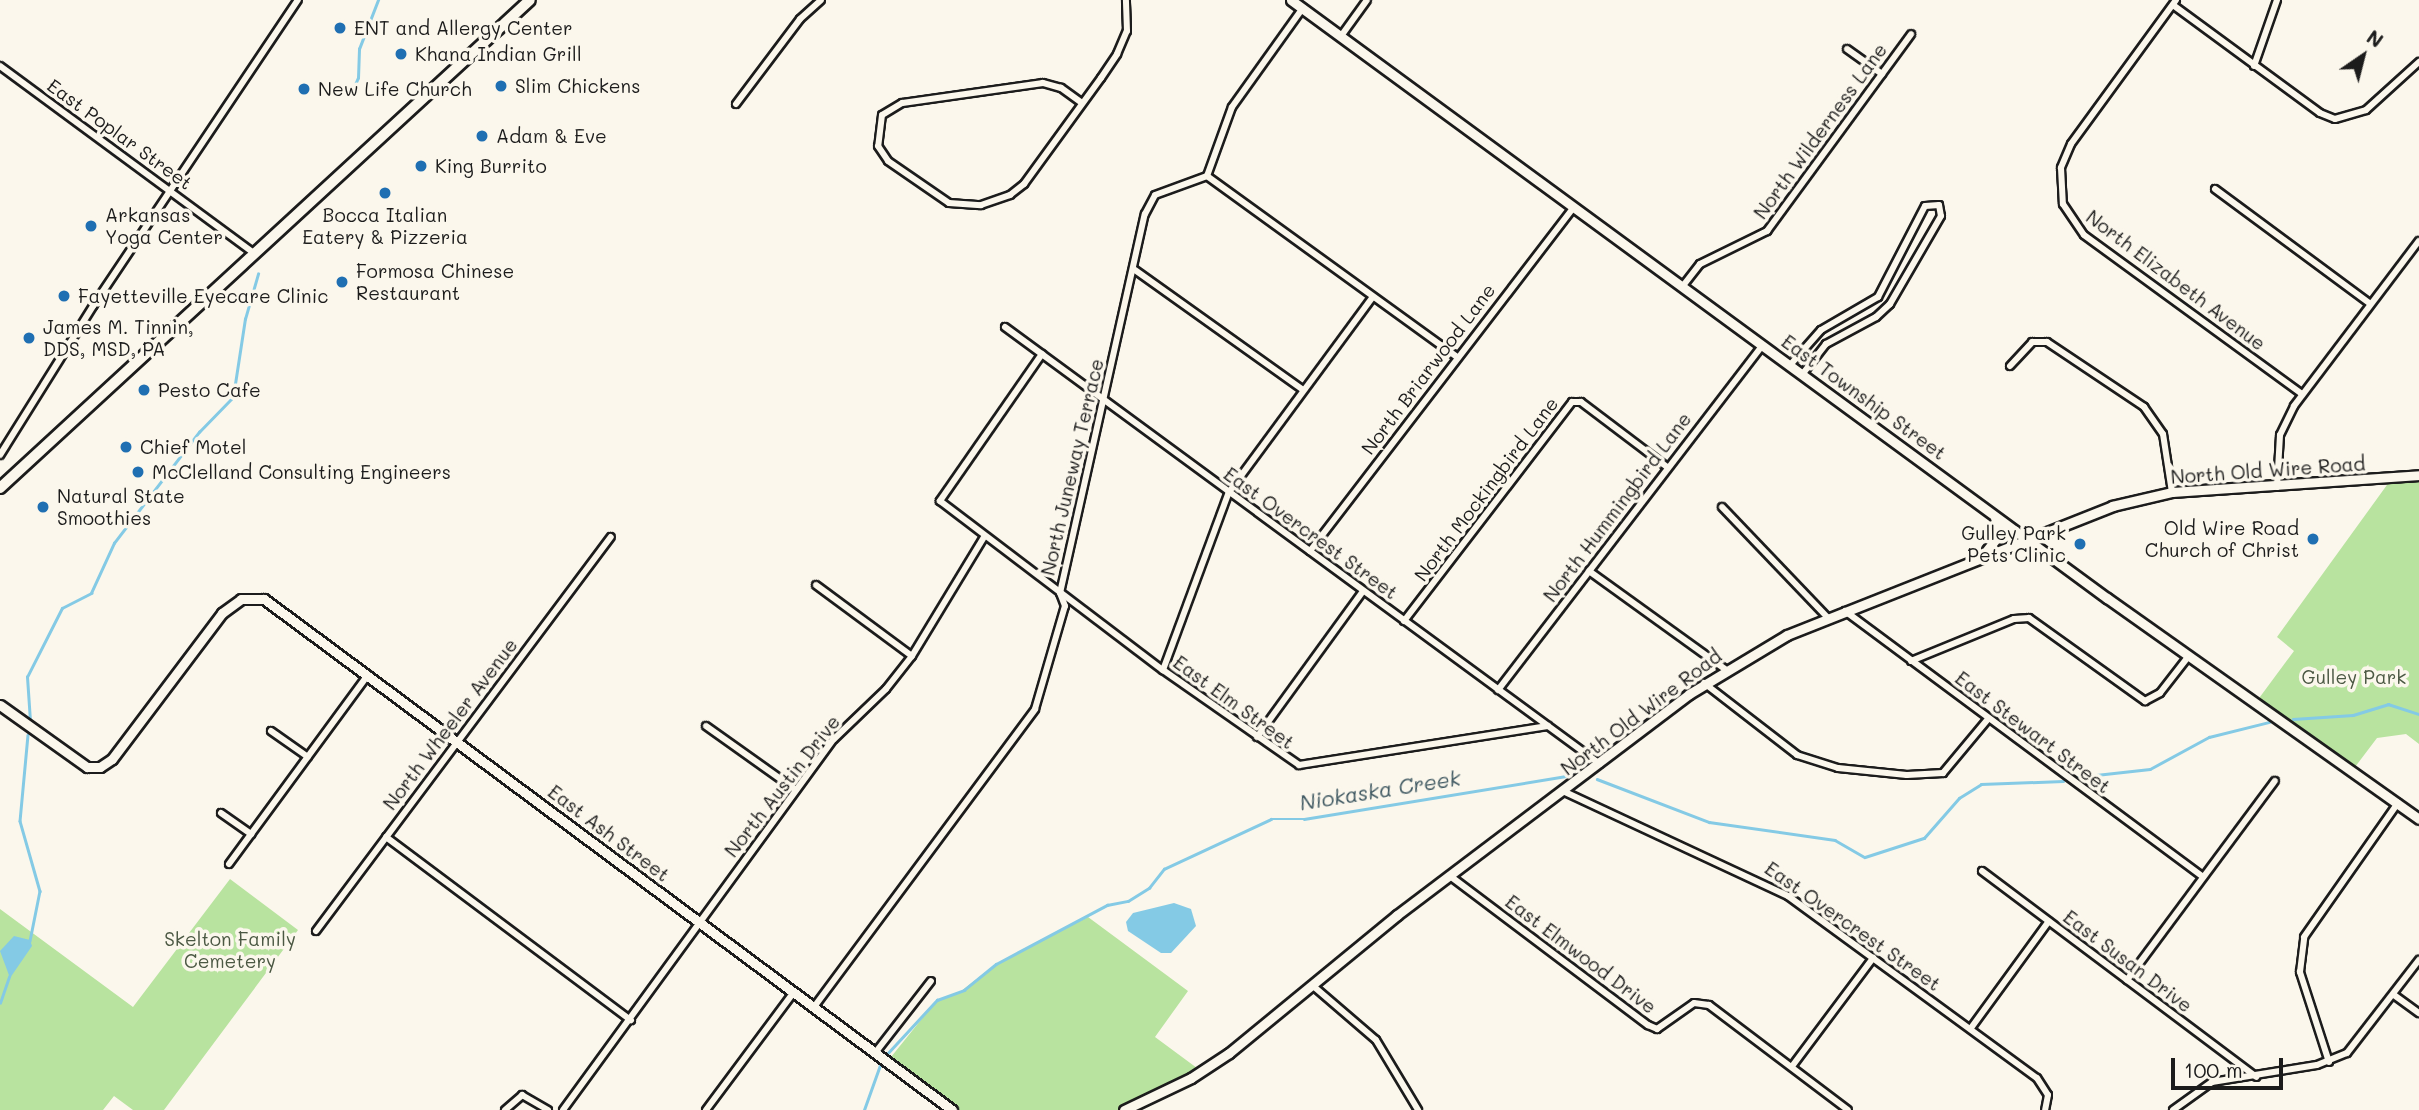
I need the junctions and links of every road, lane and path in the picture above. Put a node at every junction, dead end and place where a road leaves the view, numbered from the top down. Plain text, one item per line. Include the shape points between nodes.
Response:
1 (287, 0) edge
2 (530, 0) edge
3 (821, 0) edge
4 (1126, 0) edge
5 (1291, 0) edge
6 (1367, 0) edge
7 (2277, 0) edge
8 (2175, 2) edge
9 (296, 3) edge
10 (1303, 8) junction
11 (1911, 34) dead end
12 (1341, 36) junction
13 (1847, 50) dead end
14 (2419, 62) edge
15 (0, 66) edge
16 (2254, 66) junction
17 (1882, 74) junction
18 (1082, 103) junction
19 (736, 104) dead end
20 (1207, 176) junction
21 (2216, 189) dead end
22 (170, 190) junction
23 (1573, 208) junction
24 (2419, 241) edge
25 (254, 253) junction
26 (1135, 270) junction
27 (1682, 286) junction
28 (1373, 297) junction
29 (2369, 303) junction
30 (1005, 327) dead end
31 (1763, 345) junction
32 (1042, 354) junction
33 (1456, 356) junction
34 (1791, 364) junction
35 (2010, 366) dead end
36 (1803, 373) junction
37 (1303, 390) junction
38 (2302, 394) junction
39 (1103, 400) junction
40 (0, 455) edge
41 (1667, 467) junction
42 (2419, 475) edge
43 (2277, 487) junction
44 (0, 488) edge
45 (1229, 492) junction
46 (2172, 492) junction
47 (1722, 507) dead end
48 (1990, 510) junction
49 (611, 537) dead end
50 (984, 537) junction
51 (2026, 538) junction
52 (1310, 551) junction
53 (1979, 556) junction
54 (1589, 571) junction
55 (816, 585) dead end
56 (1363, 591) junction
57 (1060, 593) junction
58 (1845, 611) junction
59 (1828, 618) junction
60 (1404, 621) junction
61 (912, 656) junction
62 (2188, 657) junction
63 (1911, 661) junction
64 (1725, 669) junction
65 (1163, 670) junction
66 (368, 675) junction
67 (1704, 683) junction
68 (1498, 690) junction
69 (0, 705) edge
70 (1988, 719) junction
71 (706, 726) dead end
72 (1548, 726) junction
73 (271, 731) dead end
74 (1257, 737) junction
75 (458, 741) junction
76 (308, 757) junction
77 (1600, 765) junction
78 (2275, 781) dead end
79 (796, 790) junction
80 (1565, 792) junction
81 (2398, 803) junction
82 (221, 813) dead end
83 (2419, 819) edge
84 (251, 834) junction
85 (386, 837) junction
86 (229, 864) dead end
87 (1982, 871) dead end
88 (1450, 876) junction
89 (2203, 877) junction
90 (2049, 921) junction
91 (700, 923) junction
92 (316, 931) dead end
93 (1873, 958) junction
94 (2419, 960) edge
95 (2127, 980) junction
96 (931, 981) dead end
97 (1312, 985) junction
98 (794, 992) junction
99 (2394, 995) junction
100 (814, 1007) junction
101 (2419, 1013) edge
102 (631, 1020) junction
103 (1971, 1028) junction
104 (875, 1053) junction
105 (2329, 1062) junction
106 (1793, 1065) junction
107 (2256, 1077) junction
108 (505, 1110) edge
109 (548, 1110) edge
110 (564, 1110) edge
111 (706, 1110) edge
112 (952, 1110) edge
113 (1124, 1110) edge
114 (1418, 1110) edge
115 (1848, 1110) edge
116 (2045, 1110) edge
117 (2173, 1110) edge

1 - 9 street
2 - 25 main road
3 - 19 street via 800,19
4 - 18 street via 1127,32
5 - 10 street, East Township Street
6 - 12 street
7 - 16 street
8 - 16 street
8 - 38 street, North Elizabeth Avenue via 2071,144 2061,168 2063,204 2084,235
9 - 22 street
10 - 12 street, East Township Street
10 - 20 street via 1232,107
11 - 17 street, North Wilderness Lane
12 - 23 street, East Township Street
13 - 17 street
14 - 16 street via 2366,110 2334,119
15 - 22 street, East Poplar Street
17 - 27 street, North Wilderness Lane via 1767,231 1700,264
18 - 18 street via 1024,184 1002,199 969,205 941,200 888,161 878,146 882,115 894,105 1043,83
20 - 26 street, North Juneway Terrace via 1155,195 1145,214
20 - 28 street
21 - 29 street
22 - 25 street, East Poplar Street
22 - 40 street
23 - 27 street, East Township Street
23 - 33 street, North Briarwood Lane
24 - 29 street
25 - 44 main road
26 - 37 street
26 - 39 street, North Juneway Terrace
27 - 31 street, East Township Street
28 - 33 street
28 - 37 street
29 - 38 street
30 - 32 street, East Overcrest Street
31 - 34 street, East Township Street
31 - 41 street, North Hummingbird Lane
32 - 39 street, East Overcrest Street
32 - 50 street via 941,496 946,509
33 - 52 street, North Briarwood Lane
34 - 36 street, East Township Street
34 - 36 street via 1821,330 1878,298 1925,206 1939,205 1941,216 1890,303 1871,321 1826,344
35 - 46 street via 2032,342 2047,342 2144,407 2163,434
36 - 48 street, East Township Street
37 - 45 street
38 - 43 street via 2280,435
39 - 45 street, East Overcrest Street
39 - 57 street, North Juneway Terrace
41 - 54 street, North Hummingbird Lane
41 - 60 street, North Mockingbird Lane via 1581,402 1572,402
42 - 43 street, North Old Wire Road
43 - 46 street, North Old Wire Road
45 - 52 street, East Overcrest Street
45 - 65 street
46 - 51 street, North Old Wire Road via 2105,508
47 - 59 street
48 - 51 street, East Township Street
48 - 53 street via 2000,534
49 - 75 street, North Wheeler Avenue
50 - 57 street, East Elm Street
50 - 61 street, North Austin Drive
51 - 53 street, North Old Wire Road
51 - 62 street, East Township Street
52 - 56 street, East Overcrest Street
53 - 58 street, North Old Wire Road
54 - 64 street
54 - 68 street, North Hummingbird Lane
55 - 61 street
56 - 60 street, East Overcrest Street
56 - 74 street
57 - 65 street, East Elm Street
57 - 100 street, North Juneway Terrace via 1065,606 1043,692 1027,722
58 - 59 street, North Old Wire Road
58 - 63 street, East Stewart Street
59 - 64 street, North Old Wire Road
60 - 68 street, East Overcrest Street
61 - 79 street, North Austin Drive via 886,689 834,739
62 - 63 street via 2160,693 2145,701 2029,618 2014,619
62 - 81 street, East Township Street
63 - 70 street, East Stewart Street
64 - 67 street, North Old Wire Road
65 - 74 street, East Elm Street
66 - 69 street, East Ash Street via 264,599 241,599 214,624 112,759 100,767 86,767
66 - 75 street, East Ash Street
66 - 76 street
67 - 70 street via 1797,755 1838,768 1907,775 1943,773
67 - 77 street, North Old Wire Road
68 - 72 street, East Overcrest Street
70 - 89 street, East Stewart Street
71 - 79 street
72 - 74 street, East Elm Street via 1311,766 1287,760
72 - 77 street, East Overcrest Street
73 - 76 street
75 - 85 street, North Wheeler Avenue
75 - 91 street, East Ash Street
76 - 84 street
77 - 80 street, North Old Wire Road
78 - 89 street
79 - 91 street, North Austin Drive
80 - 88 street, North Old Wire Road
80 - 93 street, East Overcrest Street via 1761,879
81 - 83 street, East Township Street
81 - 105 street via 2314,919 2302,946 2300,972
82 - 84 street
84 - 86 street
85 - 92 street, North Wheeler Avenue
85 - 102 street
87 - 90 street, East Susan Drive
88 - 97 street, North Old Wire Road
88 - 106 street, East Elmwood Drive via 1648,1025 1657,1028 1694,1003 1709,1005
89 - 95 street
90 - 95 street, East Susan Drive
90 - 103 street
91 - 98 street, East Ash Street
91 - 102 street, North Austin Drive
93 - 103 street, East Overcrest Street
93 - 106 street
94 - 99 street
95 - 107 street, East Susan Drive
96 - 104 street
97 - 113 street, North Old Wire Road via 1213,1064
97 - 114 street via 1376,1040
98 - 100 street, East Ash Street
98 - 111 street
99 - 101 street
99 - 105 street via 2356,1045
100 - 104 street, East Ash Street
102 - 110 street, North Austin Drive
103 - 116 street, East Overcrest Street via 2037,1078 2048,1095
104 - 112 street, East Ash Street
105 - 107 street
106 - 115 street
107 - 117 street via 2212,1082
108 - 109 street via 522,1095

